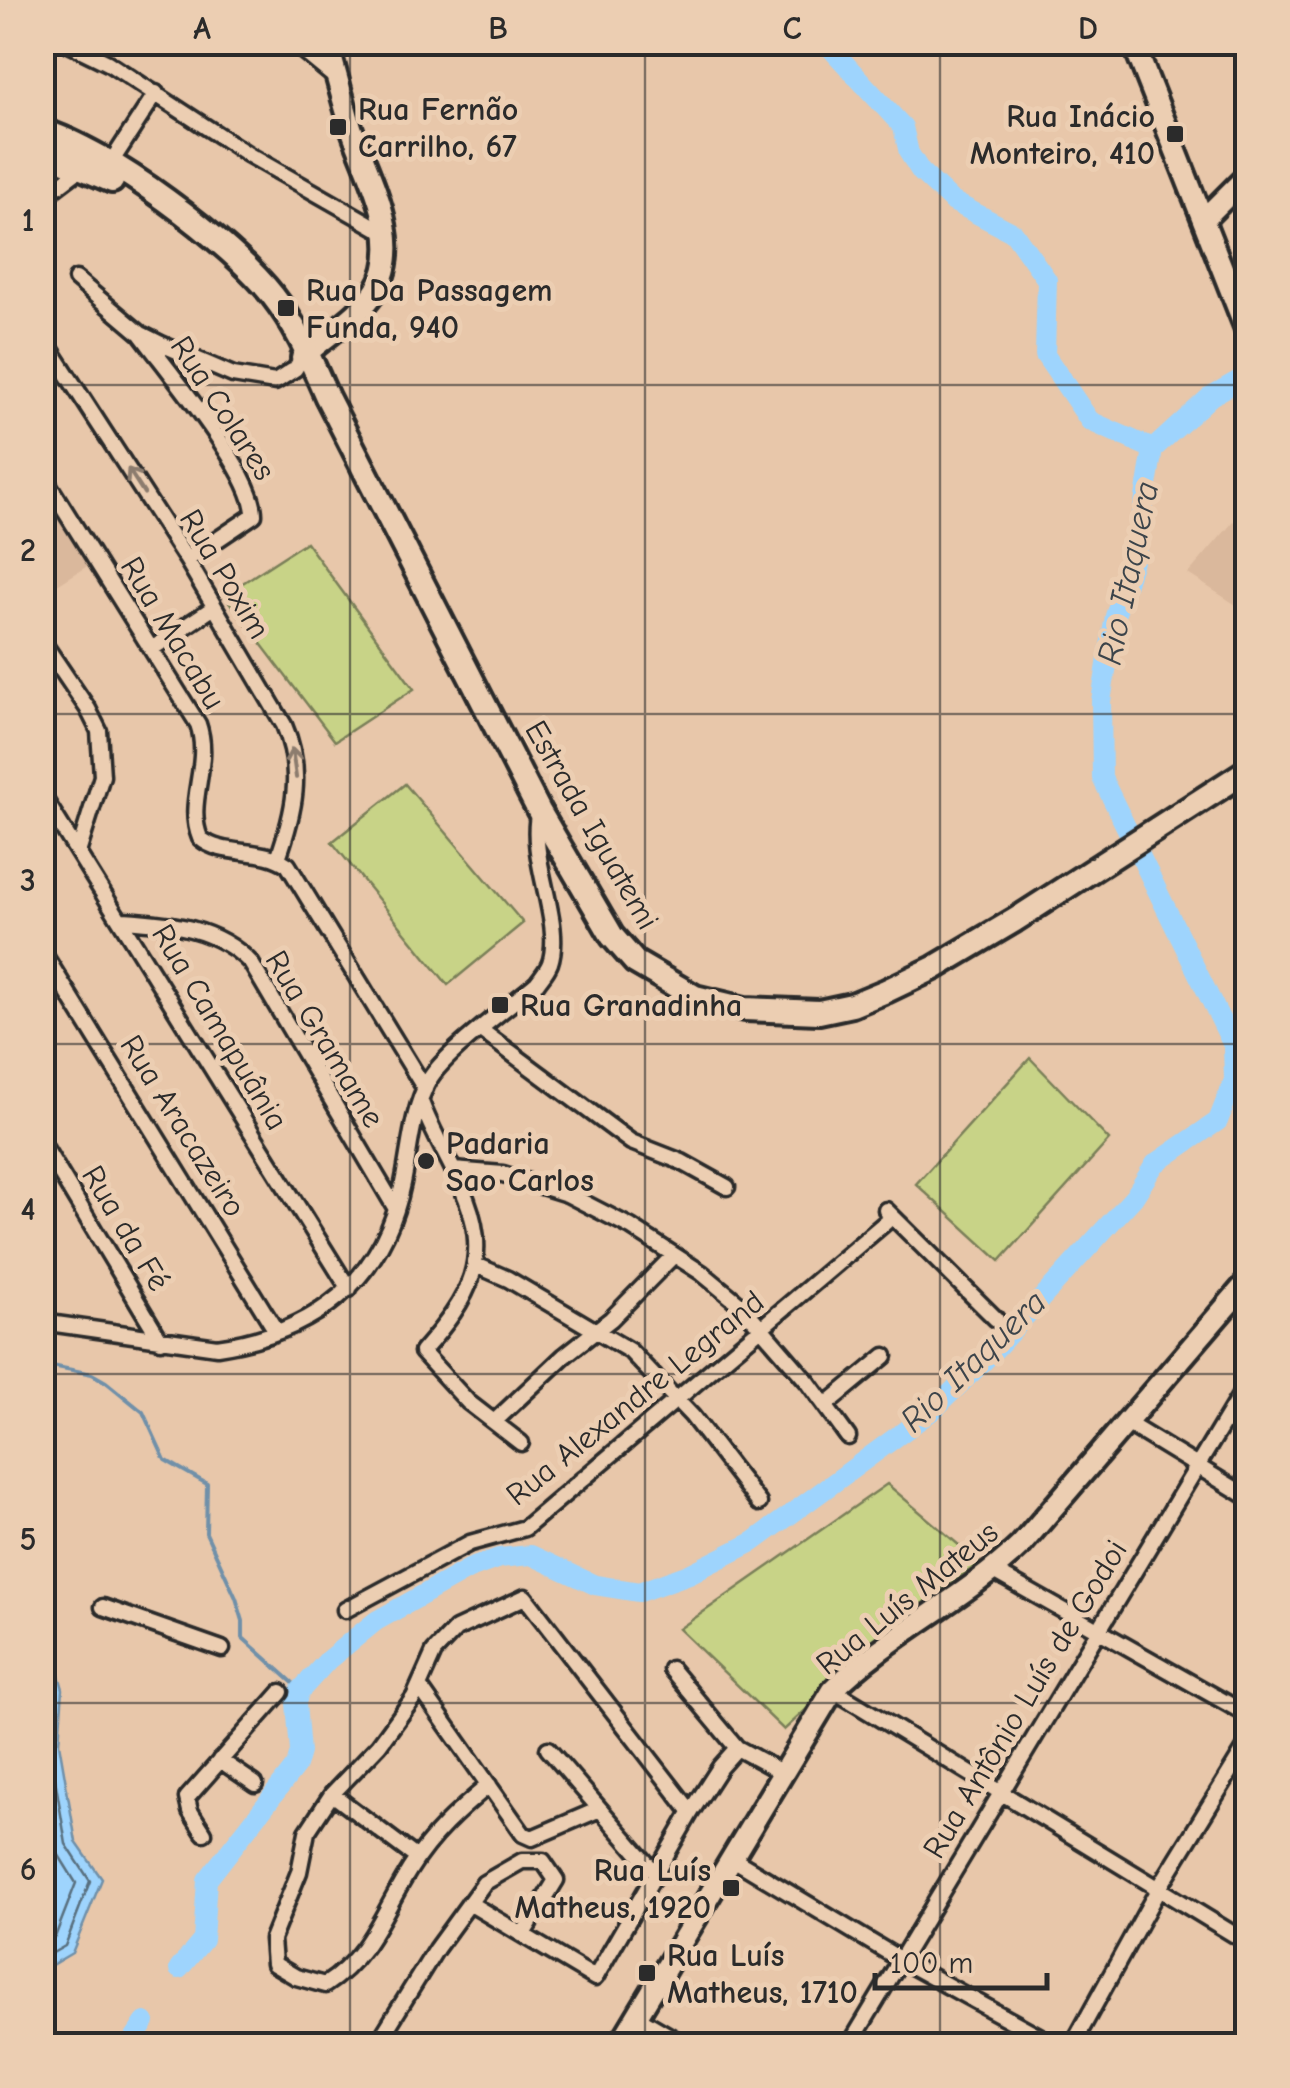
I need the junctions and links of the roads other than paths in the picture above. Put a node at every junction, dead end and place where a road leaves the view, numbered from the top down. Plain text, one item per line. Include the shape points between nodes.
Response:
1 (65, 42) edge
2 (292, 42) edge
3 (327, 42) edge
4 (1133, 42) edge
5 (338, 79) junction
6 (156, 93) junction
7 (42, 131) edge
8 (42, 151) edge
9 (110, 164) junction
10 (83, 167) junction
11 (1248, 176) edge
12 (42, 198) edge
13 (1204, 219) junction
14 (386, 233) junction
15 (76, 279) dead end
16 (141, 334) junction
17 (1248, 334) edge
18 (43, 339) edge
19 (309, 361) junction
20 (42, 474) edge
21 (187, 560) junction
22 (213, 608) junction
23 (42, 642) edge
24 (153, 648) junction
25 (1248, 770) edge
26 (42, 796) edge
27 (539, 810) junction
28 (78, 853) junction
29 (278, 858) junction
30 (122, 920) junction
31 (42, 951) edge
32 (482, 1030) junction
33 (423, 1095) junction
34 (42, 1143) edge
35 (453, 1170) junction
36 (728, 1187) dead end
37 (396, 1208) junction
38 (674, 1255) junction
39 (476, 1266) junction
40 (1248, 1280) edge
41 (349, 1289) junction
42 (996, 1319) dead end
43 (42, 1322) edge
44 (276, 1330) junction
45 (762, 1330) junction
46 (597, 1332) junction
47 (162, 1341) junction
48 (885, 1356) dead end
49 (1248, 1382) edge
50 (678, 1400) junction
51 (826, 1404) junction
52 (495, 1422) junction
53 (1125, 1422) junction
54 (848, 1437) dead end
55 (521, 1442) dead end
56 (1198, 1468) junction
57 (1248, 1497) edge
58 (759, 1503) dead end
59 (993, 1571) junction
60 (103, 1607) dead end
61 (344, 1610) dead end
62 (1099, 1632) junction
63 (222, 1649) dead end
64 (670, 1669) dead end
65 (420, 1686) junction
66 (834, 1690) junction
67 (281, 1692) dead end
68 (1248, 1716) edge
69 (1248, 1743) edge
70 (737, 1748) junction
71 (548, 1749) dead end
72 (220, 1760) junction
73 (783, 1773) junction
74 (254, 1784) dead end
75 (489, 1785) junction
76 (1000, 1791) junction
77 (332, 1794) junction
78 (600, 1809) junction
79 (691, 1812) junction
80 (204, 1833) dead end
81 (418, 1858) junction
82 (733, 1859) junction
83 (656, 1875) junction
84 (1159, 1888) junction
85 (469, 1903) junction
86 (523, 1934) junction
87 (1248, 1943) edge
88 (901, 1960) junction
89 (638, 2016) junction
90 (376, 2046) edge
91 (619, 2046) edge
92 (686, 2046) edge
93 (850, 2046) edge
94 (1057, 2046) edge
95 (1072, 2046) edge

1 - 6 street
2 - 5 street
3 - 5 main road
4 - 13 main road
5 - 14 main road
6 - 9 street
6 - 14 street
7 - 9 main road
8 - 10 main road
9 - 19 main road via 228,248 273,295
10 - 12 street
10 - 19 main road via 115,182 240,277
11 - 13 main road
13 - 17 main road
14 - 19 main road via 379,286
15 - 16 street
16 - 19 street via 233,375 266,382
16 - 21 street, Rua Colares via 252,496 254,515
21 -> 18 street, Rua Poxim
19 - 27 main road, Estrada Iguatemi
20 - 24 street, Rua Macabu
21 - 22 street, Rua Poxim
22 - 24 street
29 -> 22 street, Rua Poxim via 293,814 290,741
23 - 28 street via 98,731 102,776
24 - 29 street, Rua Macabu via 204,740 200,838
25 - 27 main road, Estrada Iguatemi via 1016,920 902,983 819,1012 745,1009 695,997 636,962 612,936
26 - 28 street, Rua Camapuânia
27 - 32 street via 536,838 551,959 537,984
28 - 30 street, Rua Camapuânia
29 - 33 street via 296,876
30 - 37 street, Rua Gramame via 197,930 251,963
30 - 41 street, Rua Camapuânia
31 - 44 street, Rua Aracazeiro
32 - 33 street via 443,1062
32 - 36 street via 631,1142
33 - 35 street via 433,1134
33 - 37 street
34 - 47 street, Rua da Fé
35 - 38 street via 503,1174 566,1194
35 - 39 street via 472,1221
37 - 41 street via 380,1250
38 - 45 street via 730,1293
38 - 46 street
39 - 46 street
39 - 52 street via 459,1306 422,1352
40 - 53 main road, Rua Luís Mateus
41 - 44 street
42 - 45 street, Rua Alexandre Legrand via 886,1216
43 - 47 street
44 - 47 street via 217,1347
45 - 50 street, Rua Alexandre Legrand
45 - 51 street
46 - 50 street via 630,1352
46 - 52 street
48 - 51 street
49 - 56 street, Rua Antônio Luís de Godoi
50 - 58 street
50 - 61 street, Rua Alexandre Legrand via 526,1528 470,1543
51 - 54 street
52 - 55 street
53 - 56 street
53 - 59 main road, Rua Luís Mateus
56 - 57 street
56 - 62 street, Rua Antônio Luís de Godoi
59 - 62 street
59 - 66 main road, Rua Luís Mateus
60 - 63 street
62 - 68 street
62 - 76 street, Rua Antônio Luís de Godoi
64 - 70 street
65 - 75 street
65 - 77 street via 379,1745
65 - 79 street via 434,1652 456,1629 525,1596
66 - 73 main road, Rua Luís Mateus
66 - 76 street
67 - 72 street
69 - 84 street
70 - 73 street
70 - 79 street
71 - 78 street
72 - 74 street
72 - 80 street via 187,1798
73 - 82 main road, Rua Luís Mateus
75 - 78 street via 532,1838
75 - 81 street via 448,1818
76 - 84 street
76 - 88 street, Rua Antônio Luís de Godoi
77 - 81 street
77 - 81 street via 307,1832 272,1938 274,1964 325,1986 347,1971
78 - 83 street
79 - 83 street
82 - 88 street
82 - 89 main road, Rua Luís Mateus
83 - 86 street via 595,1978
84 - 87 street
84 - 95 street
85 - 86 street
85 - 86 street via 484,1883 522,1860 543,1862 556,1880
85 - 90 street
88 - 93 street, Rua Antônio Luís de Godoi
88 - 94 street
89 - 91 main road, Rua Luís Mateus
89 - 92 street

